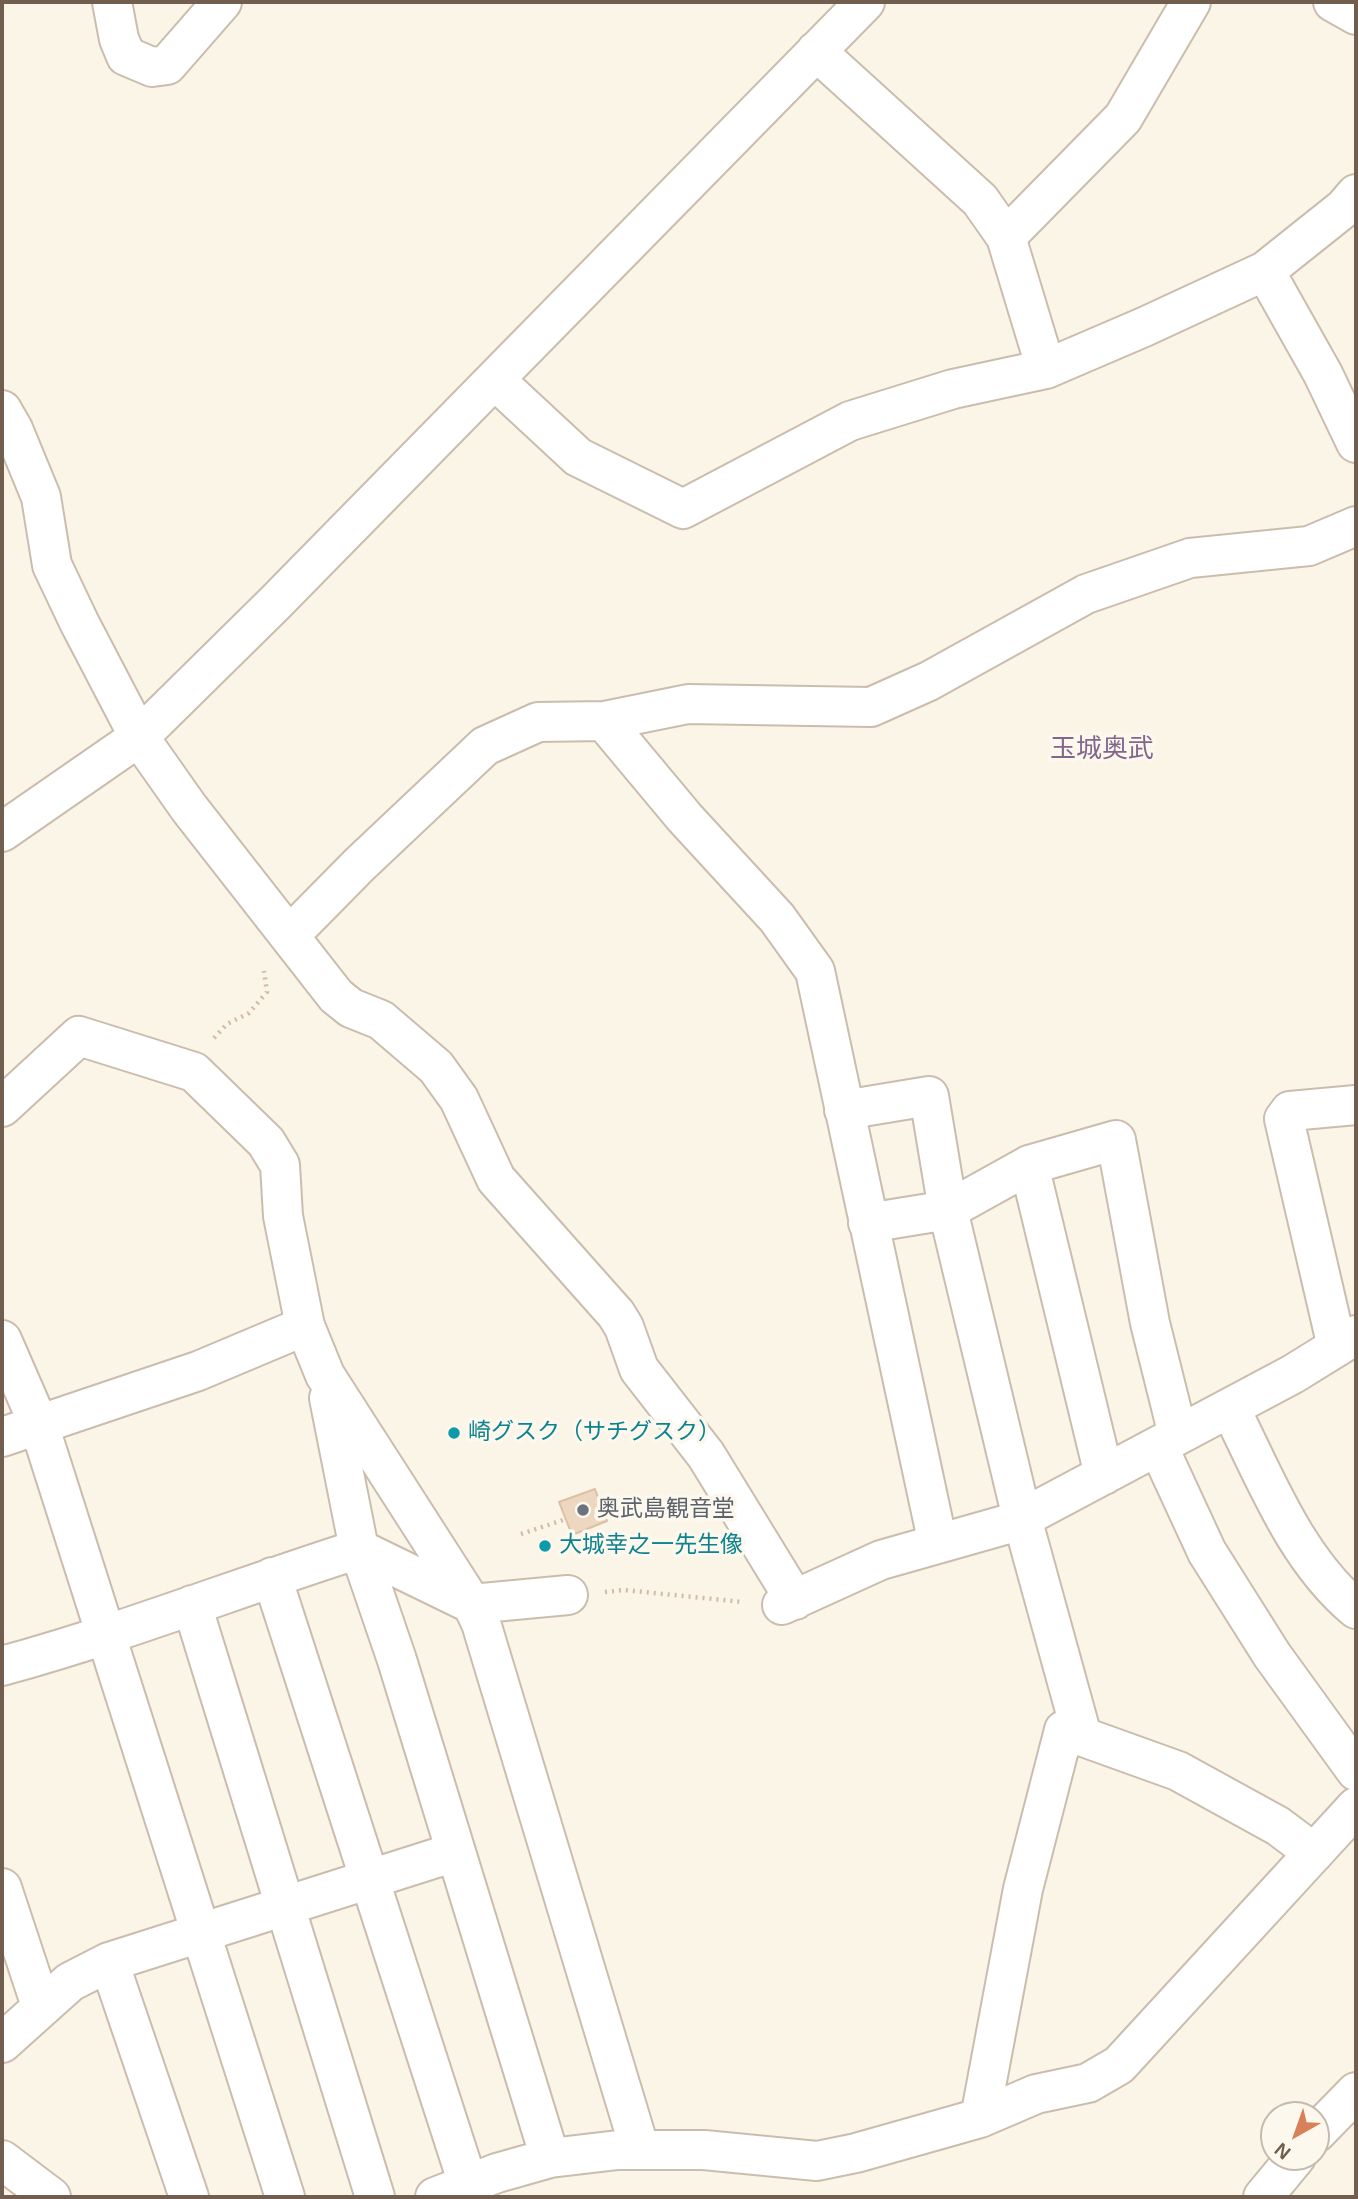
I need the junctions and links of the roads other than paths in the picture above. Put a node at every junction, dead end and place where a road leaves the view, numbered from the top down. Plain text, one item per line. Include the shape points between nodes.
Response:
1 (113, 2) edge
2 (222, 2) edge
3 (865, 2) edge
4 (1191, 2) edge
5 (1333, 2) edge
6 (1356, 15) edge
7 (816, 51) junction
8 (1356, 194) edge
9 (1006, 237) junction
10 (1265, 271) junction
11 (1046, 369) junction
12 (495, 380) junction
13 (2, 410) edge
14 (1356, 443) edge
15 (1356, 526) edge
16 (604, 722) junction
17 (139, 737) junction
18 (2, 832) edge
19 (282, 927) junction
20 (1356, 1105) edge
21 (2, 1107) edge
22 (844, 1111) junction
23 (1029, 1165) junction
24 (948, 1210) junction
25 (868, 1223) junction
26 (305, 1326) junction
27 (2, 1340) edge
28 (1346, 1341) edge
29 (325, 1375) junction
30 (1230, 1408) junction
31 (39, 1425) junction
32 (2, 1437) edge
33 (1168, 1440) junction
34 (1104, 1475) junction
35 (1022, 1518) junction
36 (938, 1544) junction
37 (359, 1549) junction
38 (272, 1577) junction
39 (568, 1595) road end
40 (471, 1604) junction
41 (192, 1605) junction
42 (1356, 1609) edge
43 (105, 1636) junction
44 (2, 1666) edge
45 (1082, 1737) junction
46 (1356, 1771) edge
47 (1356, 1807) edge
48 (455, 1852) junction
49 (1314, 1853) junction
50 (368, 1880) junction
51 (2, 1888) edge
52 (286, 1906) junction
53 (201, 1932) junction
54 (109, 1962) junction
55 (25, 1991) edge
56 (2, 2043) edge
57 (1356, 2092) edge
58 (980, 2118) junction
59 (1330, 2119) edge
60 (640, 2150) junction
61 (550, 2158) junction
62 (2, 2160) edge
63 (1285, 2171) edge
64 (452, 2191) edge
65 (51, 2197) edge
66 (189, 2197) edge
67 (285, 2197) edge
68 (375, 2197) edge
69 (1264, 2197) edge

1 - 2 street via 126,55 152,67 167,65
3 - 7 street
4 - 9 street via 1124,118
5 - 6 street
7 - 9 street via 980,200
7 - 12 street
8 - 10 street
9 - 11 street
10 - 11 street
10 - 14 street
11 - 12 street via 953,390 850,421 683,509 578,457
12 - 17 street
13 - 17 street via 41,497 52,565
15 - 16 street via 1309,546 1190,558 1086,594 929,681 871,707 688,704
16 - 19 street via 538,722 485,746 359,865
16 - 22 street via 777,918 815,971
17 - 18 street
17 - 19 street
19 - 36 street via 336,996 351,1009 381,1020 436,1067 459,1099 496,1179 624,1327 639,1369 706,1455 789,1603 881,1560
20 - 28 street via 1290,1111 1284,1119
21 - 26 street via 79,1036 194,1072 266,1142 280,1165 283,1216
22 - 24 street via 929,1096
22 - 25 street
23 - 24 street
23 - 33 street via 1115,1140
23 - 34 street
24 - 25 street
24 - 35 street
25 - 36 street
26 - 29 street
26 - 31 street via 198,1371
27 - 31 street
28 - 30 street
29 - 37 street
29 - 40 street
30 - 33 street
30 - 42 street via 1298,1542 1334,1590
31 - 32 street
31 - 43 street
33 - 34 street
33 - 46 street via 1207,1552 1272,1655
34 - 35 street
35 - 36 street
35 - 45 street
37 - 38 street
37 - 40 street
37 - 48 street
38 - 41 street
38 - 50 street
39 - 40 street
40 - 60 street via 481,1623
41 - 43 street
41 - 52 street
43 - 44 street
43 - 53 street
45 - 49 street via 1178,1771 1278,1826
45 - 58 street via 1064,1730 1023,1889
47 - 49 street
48 - 50 street
48 - 61 street
49 - 58 street via 1119,2065 1088,2083 1036,2094
50 - 52 street
50 - 64 street
51 - 55 street
52 - 53 street
52 - 68 street
53 - 54 street
53 - 67 street
54 - 55 street via 70,1982
54 - 66 street
55 - 56 street
57 - 59 street
58 - 60 street via 817,2161 704,2150
60 - 61 street
61 - 64 street
62 - 65 street
63 - 69 street

